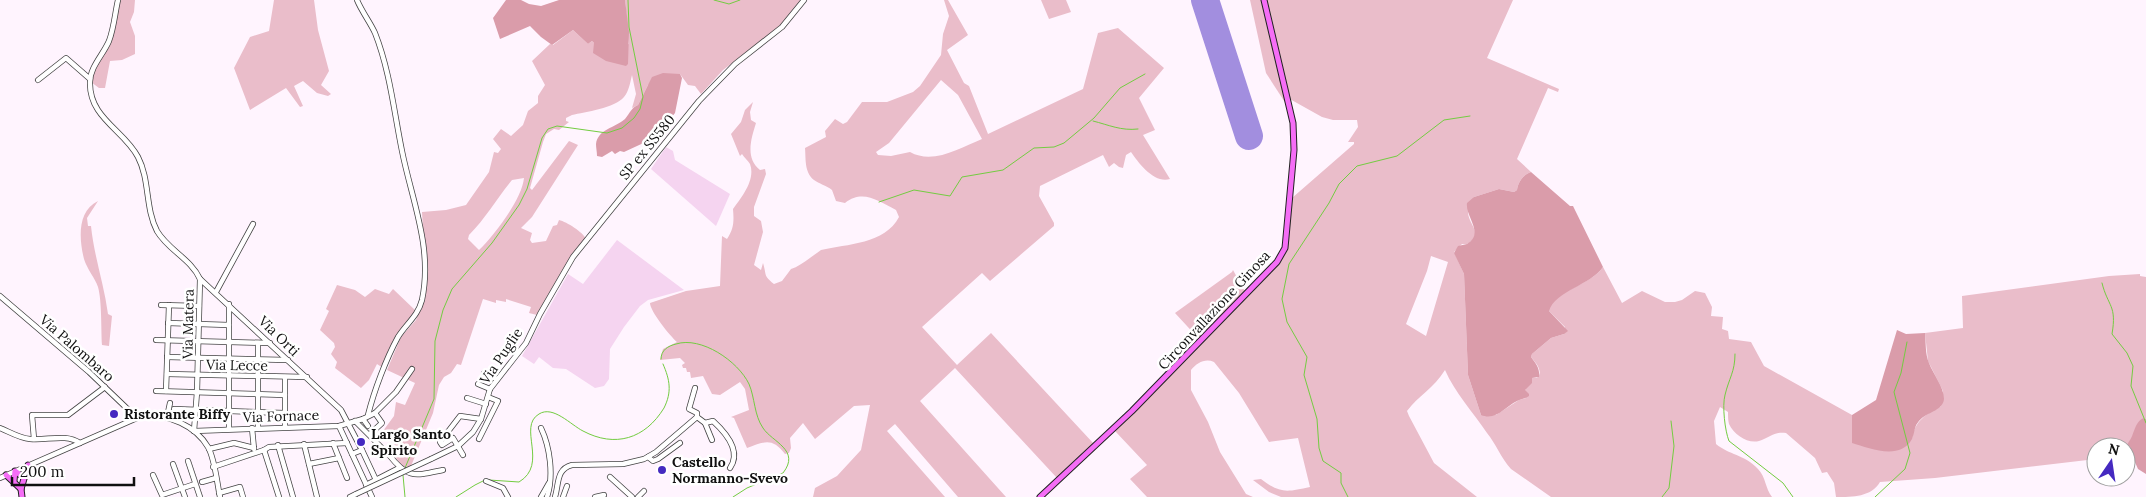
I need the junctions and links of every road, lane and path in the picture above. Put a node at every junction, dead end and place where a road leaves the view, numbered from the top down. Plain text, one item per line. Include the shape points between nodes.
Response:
1 (118, 0) edge
2 (357, 0) edge
3 (804, 0) edge
4 (1264, 0) edge
5 (90, 79) junction
6 (38, 80) dead end
7 (253, 224) dead end
8 (200, 279) junction
9 (216, 292) junction
10 (0, 296) edge
11 (229, 304) junction
12 (161, 305) dead end
13 (169, 305) junction
14 (199, 306) junction
15 (168, 323) junction
16 (199, 324) junction
17 (229, 324) junction
18 (532, 330) joint
19 (156, 340) dead end
20 (168, 340) junction
21 (199, 341) junction
22 (229, 342) junction
23 (258, 343) junction
24 (270, 343) junction
25 (167, 357) junction
26 (198, 358) junction
27 (229, 359) junction
28 (258, 360) junction
29 (288, 360) junction
30 (412, 369) dead end
31 (484, 373) dead end
32 (167, 374) junction
33 (198, 375) junction
34 (229, 376) junction
35 (258, 376) junction
36 (285, 377) junction
37 (307, 377) junction
38 (497, 379) junction
39 (478, 384) dead end
40 (105, 387) junction
41 (695, 388) dead end
42 (490, 389) junction
43 (156, 390) dead end
44 (166, 391) junction
45 (197, 392) junction
46 (229, 393) junction
47 (258, 394) junction
48 (285, 395) junction
49 (488, 397) junction
50 (467, 398) dead end
51 (170, 403) dead end
52 (486, 404) junction
53 (174, 409) dead end
54 (196, 410) junction
55 (229, 411) junction
56 (258, 412) junction
57 (285, 413) junction
58 (375, 413) junction
59 (368, 415) junction
60 (697, 416) junction
61 (167, 417) junction
62 (137, 418) junction
63 (363, 419) junction
64 (481, 419) junction
65 (355, 420) junction
66 (349, 422) junction
67 (706, 423) junction
68 (339, 426) junction
69 (368, 426) dead end
70 (285, 427) junction
71 (0, 428) edge
72 (252, 428) junction
73 (258, 428) junction
74 (541, 428) dead end
75 (229, 429) junction
76 (194, 432) junction
77 (370, 434) dead end
78 (34, 439) junction
79 (480, 439) dead end
80 (712, 440) dead end
81 (80, 443) junction
82 (333, 443) junction
83 (347, 443) junction
84 (680, 443) dead end
85 (304, 444) junction
86 (278, 445) junction
87 (458, 446) junction
88 (254, 448) junction
89 (209, 449) junction
90 (264, 450) junction
91 (362, 450) junction
92 (255, 453) junction
93 (352, 454) junction
94 (464, 455) dead end
95 (648, 457) junction
96 (339, 458) junction
97 (188, 461) dead end
98 (173, 464) dead end
99 (309, 464) junction
100 (28, 465) junction
101 (213, 467) junction
102 (730, 468) dead end
103 (401, 470) junction
104 (443, 470) dead end
105 (15, 471) junction
106 (6, 475) junction
107 (153, 475) dead end
108 (24, 477) junction
109 (610, 477) dead end
110 (0, 478) edge
111 (216, 478) junction
112 (347, 478) dead end
113 (376, 480) junction
114 (14, 481) junction
115 (486, 481) dead end
116 (202, 482) dead end
117 (195, 484) junction
118 (549, 484) junction
119 (366, 485) junction
120 (567, 486) dead end
121 (182, 488) junction
122 (21, 489) junction
123 (644, 491) dead end
124 (220, 495) edge
125 (604, 496) dead end
126 (22, 497) edge
127 (185, 497) edge
128 (200, 497) edge
129 (243, 497) edge
130 (279, 497) edge
131 (293, 497) edge
132 (317, 497) edge
133 (350, 497) edge
134 (372, 497) edge
135 (508, 497) edge
136 (541, 497) edge
137 (547, 497) edge
138 (555, 497) edge
139 (563, 497) edge
140 (595, 497) edge
141 (632, 497) edge
142 (638, 497) edge
143 (1040, 497) edge

1 - 5 street via 110,39
2 - 59 street via 375,33 390,85 402,153 420,216 426,264 416,316 403,330 390,353
3 - 18 street, SP ex SS580 via 782,26 735,64 699,100 572,257
4 - 143 main road, Circonvallazione Ginosa via 1293,123 1293,176 1285,248 1277,262 1197,346
5 - 6 street via 66,58
5 - 8 street, Via Matera via 94,103 138,157 158,232
7 - 9 street
8 - 9 street, Via Orti
8 - 14 street, Via Matera
9 - 11 street, Via Orti
10 - 40 street, Via Palombaro
11 - 17 street
11 - 24 street, Via Orti
12 - 13 street
13 - 14 street
13 - 15 street
14 - 16 street, Via Matera
15 - 16 street
15 - 20 street
16 - 17 street
16 - 21 street, Via Matera
17 - 22 street
18 - 38 street, Via Puglie via 520,352
19 - 20 street
20 - 21 street
20 - 25 street
21 - 22 street
21 - 26 street, Via Matera
22 - 23 street
22 - 27 street
23 - 24 street
23 - 28 street
24 - 29 street, Via Orti
25 - 26 street
25 - 32 street
26 - 27 street
26 - 33 street, Via Matera
27 - 28 street
27 - 34 street
28 - 29 street
28 - 35 street
29 - 37 street, Via Orti
30 - 58 street via 396,392
31 - 38 street
32 - 33 street, Via Lecce
32 - 44 street
33 - 34 street, Via Lecce
33 - 45 street, Via Matera
34 - 35 street, Via Lecce
34 - 46 street
35 - 36 street, Via Lecce
35 - 47 street
36 - 37 street, Via Lecce
36 - 48 street
37 - 66 street, Via Orti
38 - 42 street, Via Puglie
39 - 42 street
40 - 62 street, Via Palombaro
40 - 78 street via 68,415 32,415
41 - 60 street via 689,410
42 - 49 street, Via Puglie
43 - 44 street
44 - 45 street
45 - 46 street
45 - 54 street, Via Matera
46 - 47 street
46 - 55 street
47 - 48 street
47 - 56 street
48 - 57 street
49 - 52 street, Via Puglie
49 - 79 street via 498,401
50 - 52 street
51 - 61 street
52 - 64 street, Via Puglie
53 - 54 street
54 - 55 street
54 - 76 street, Via Matera
55 - 56 street
55 - 75 street
56 - 57 street
56 - 73 street
57 - 70 street
58 - 59 street
58 - 77 street via 382,423
59 - 63 street
60 - 67 street
60 - 95 street
61 - 62 street via 144,415
61 - 76 street
62 - 81 street
63 - 65 street
63 - 69 street
64 - 87 street, Via Puglie
64 - 87 street via 460,416 440,442 442,445 453,438
65 - 66 street
65 - 103 street
66 - 68 street
66 - 91 street, Via Orti
67 - 80 street
67 - 102 street via 713,421 726,434 733,448 734,460
68 - 70 street, Via Fornace
68 - 83 street
70 - 73 street, Via Fornace
71 - 78 street
72 - 73 street, Via Fornace
72 - 75 street, Via Fornace
72 - 88 street
74 - 118 street via 547,440 551,472
75 - 76 street, Via Fornace
76 - 89 street
78 - 81 street via 67,438
81 - 100 street
82 - 83 street
82 - 85 street
82 - 96 street
83 - 93 street
84 - 95 street via 658,459 653,461
85 - 86 street
85 - 99 street
86 - 90 street
86 - 131 street
87 - 94 street
87 - 133 street, Via Puglie, bridge
88 - 89 street via 234,443
88 - 92 street
89 - 101 street
90 - 92 street
90 - 130 street
91 - 93 street
91 - 113 street, Via Orti
92 - 101 street
93 - 119 street
95 - 138 street via 623,464 568,466 559,476
96 - 99 street
96 - 112 street
97 - 117 street
98 - 121 street
99 - 132 street
100 - 105 street
100 - 108 main road
101 - 111 street
103 - 104 street via 410,474
103 - 113 street
105 - 106 street
105 - 108 main road
105 - 114 main road
106 - 110 street
106 - 114 main road
107 - 121 street via 162,494
108 - 122 main road
109 - 141 street
111 - 116 street
111 - 124 street
113 - 119 street
114 - 122 main road
115 - 135 street via 503,488
117 - 121 street
117 - 128 street
118 - 136 street
118 - 137 street
119 - 134 street
120 - 139 street
121 - 127 street
122 - 126 main road
123 - 142 street
124 - 129 street via 240,487
125 - 140 street

